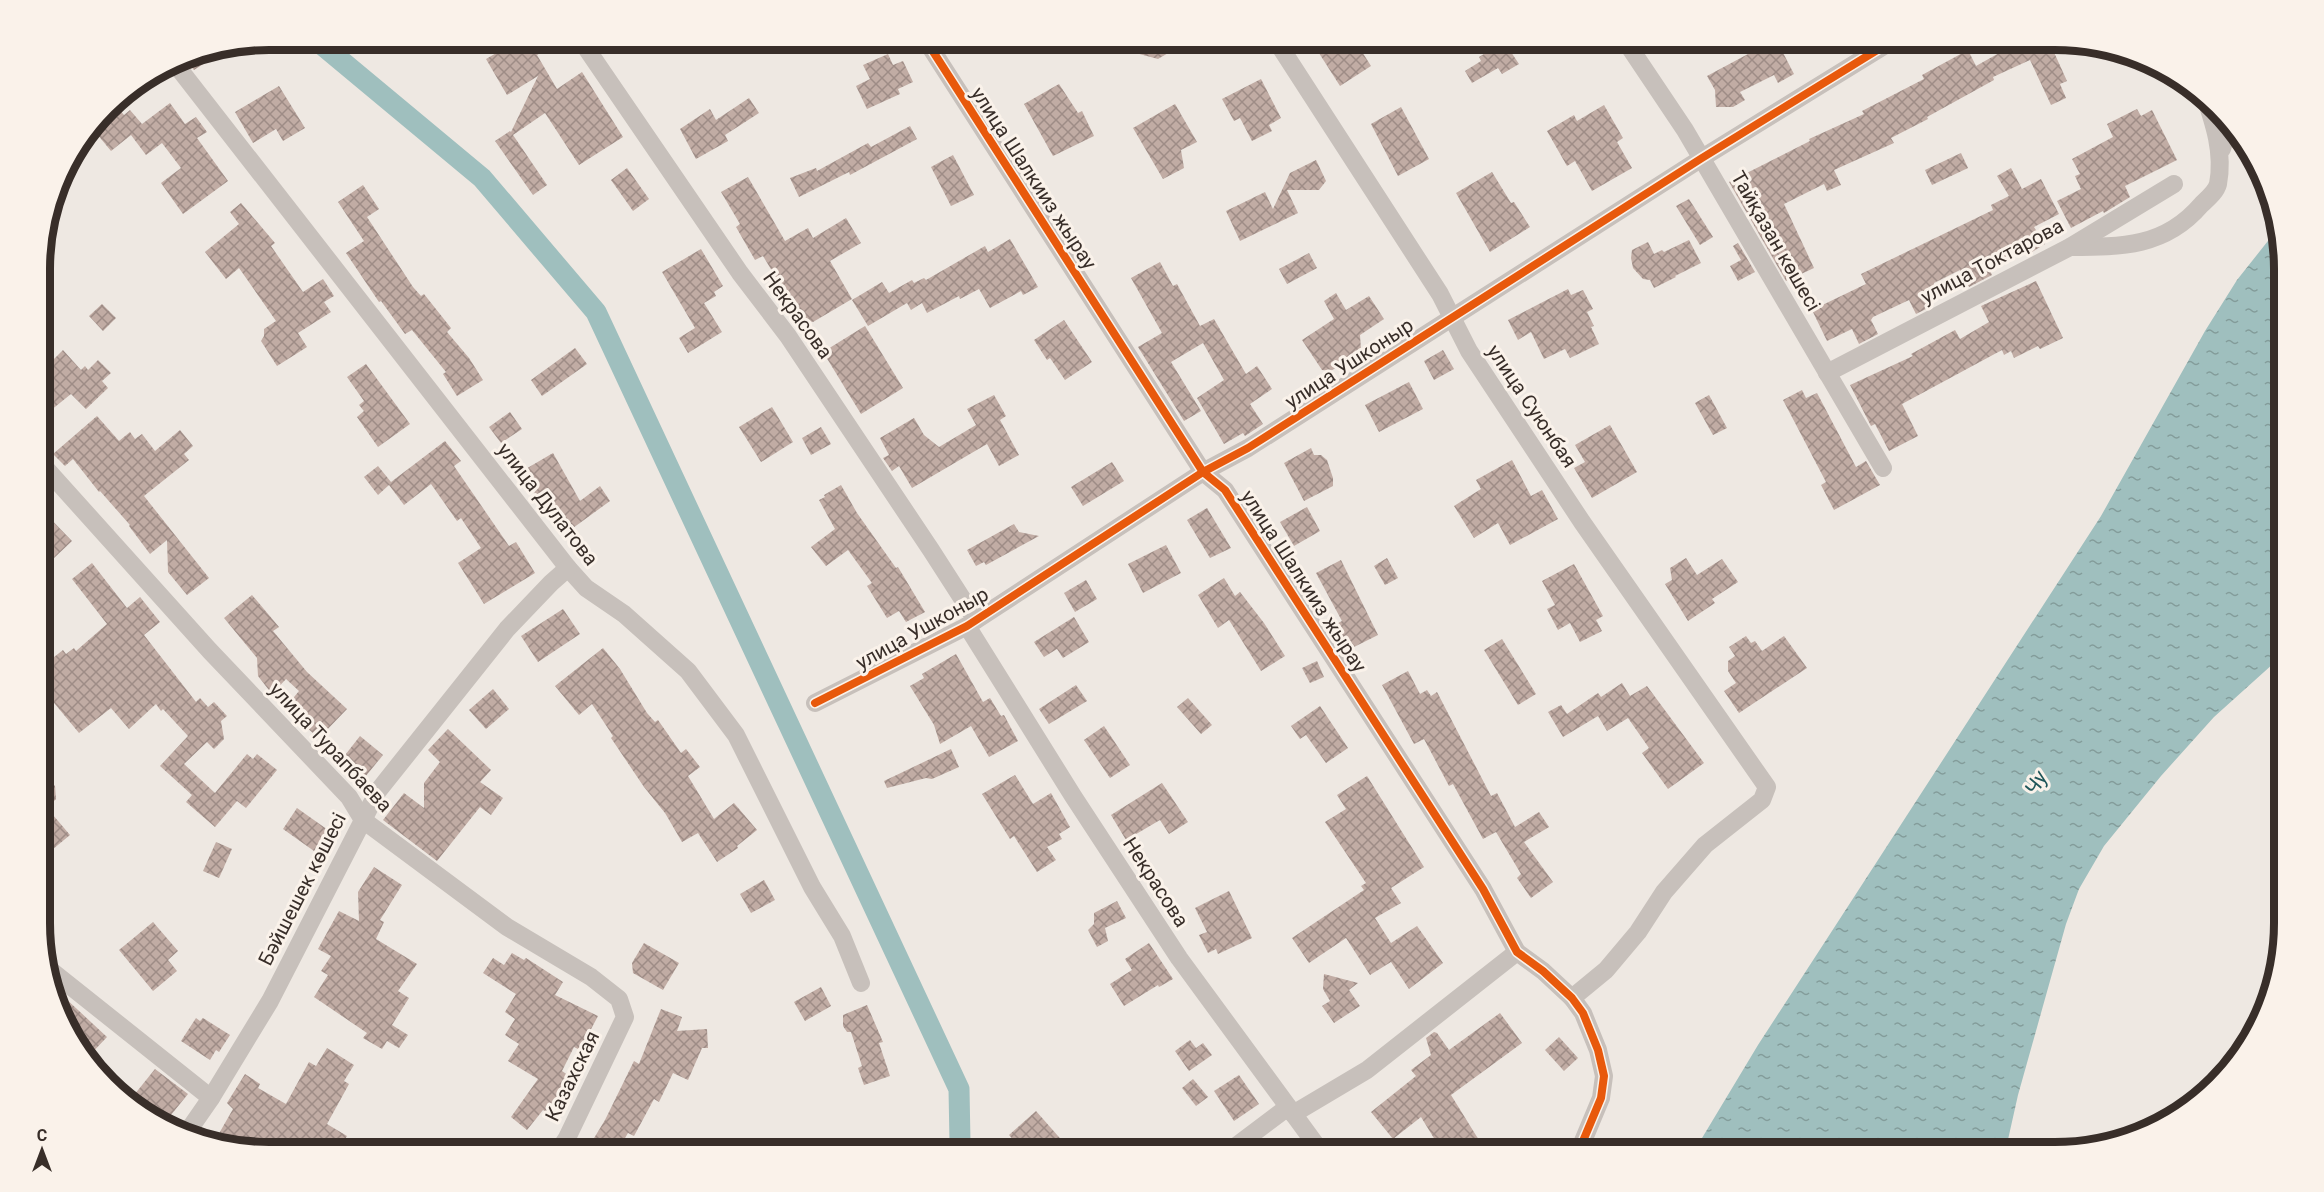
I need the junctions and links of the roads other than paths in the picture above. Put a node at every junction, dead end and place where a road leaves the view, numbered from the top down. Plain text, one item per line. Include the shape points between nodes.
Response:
1 (588, 50) edge
2 (932, 50) edge
3 (1282, 50) edge
4 (1631, 50) edge
5 (1877, 50) edge
6 (178, 69) edge
7 (2212, 116) edge
8 (2227, 132) edge
9 (2221, 154) junction
10 (1701, 158) junction
11 (2174, 184) dead end
12 (2070, 247) junction
13 (1452, 316) junction
14 (1827, 373) junction
15 (1882, 468) dead end
16 (1203, 472) junction
17 (50, 473) edge
18 (568, 568) junction
19 (971, 623) junction
20 (815, 703) dead end
21 (363, 820) junction
22 (1517, 952) junction
23 (56, 974) edge
24 (861, 983) dead end
25 (1572, 998) junction
26 (625, 1017) joint
27 (211, 1098) junction
28 (1290, 1111) junction
29 (190, 1128) edge
30 (564, 1142) edge
31 (1244, 1142) edge
32 (1314, 1142) edge
33 (1583, 1142) edge

1 - 19 street, Некрасова via 740,273 788,336 931,550
2 - 16 street, улица Шалкииз жырау
3 - 13 street, улица Суюнбая
4 - 10 street, Тайқазан көшесі
5 - 10 street, улица Ушконыр
6 - 18 street, улица Дулатова
7 - 9 street
8 - 9 street
9 - 12 street via 2218,187 2190,218 2156,238 2119,247
10 - 13 street, улица Ушконыр
10 - 14 street, Тайқазан көшесі
11 - 12 street, улица Токтарова
12 - 14 street, улица Токтарова
13 - 16 street, улица Ушконыр
13 - 25 street, улица Суюнбая via 1469,351 1582,522 1767,787 1762,800 1706,845 1664,892 1638,932 1605,970
14 - 15 street, Тайқазан көшесі
16 - 19 street, улица Ушконыр
16 - 22 street, улица Шалкииз жырау via 1225,490 1483,889
17 - 21 street, улица Турапбаева via 210,651 349,797
18 - 21 street, Бәйшешек көшесі via 507,629 450,699 378,791
18 - 24 street, улица Дулатова via 586,588 624,614 688,671 736,735 812,887 842,936
19 - 20 street, улица Ушконыр
19 - 28 street, Некрасова via 1073,796 1179,958
21 - 26 street, улица Турапбаева via 507,927 619,999
21 - 27 street, Бәйшешек көшесі via 270,1001
22 - 25 street, улица Шалкииз жырау
22 - 28 street via 1367,1070
23 - 27 street
25 - 33 street, улица Шалкииз жырау via 1599,1050 1604,1076 1601,1098
26 - 30 street, Казахская
27 - 29 street, Бәйшешек көшесі
28 - 31 street
28 - 32 street, Некрасова

